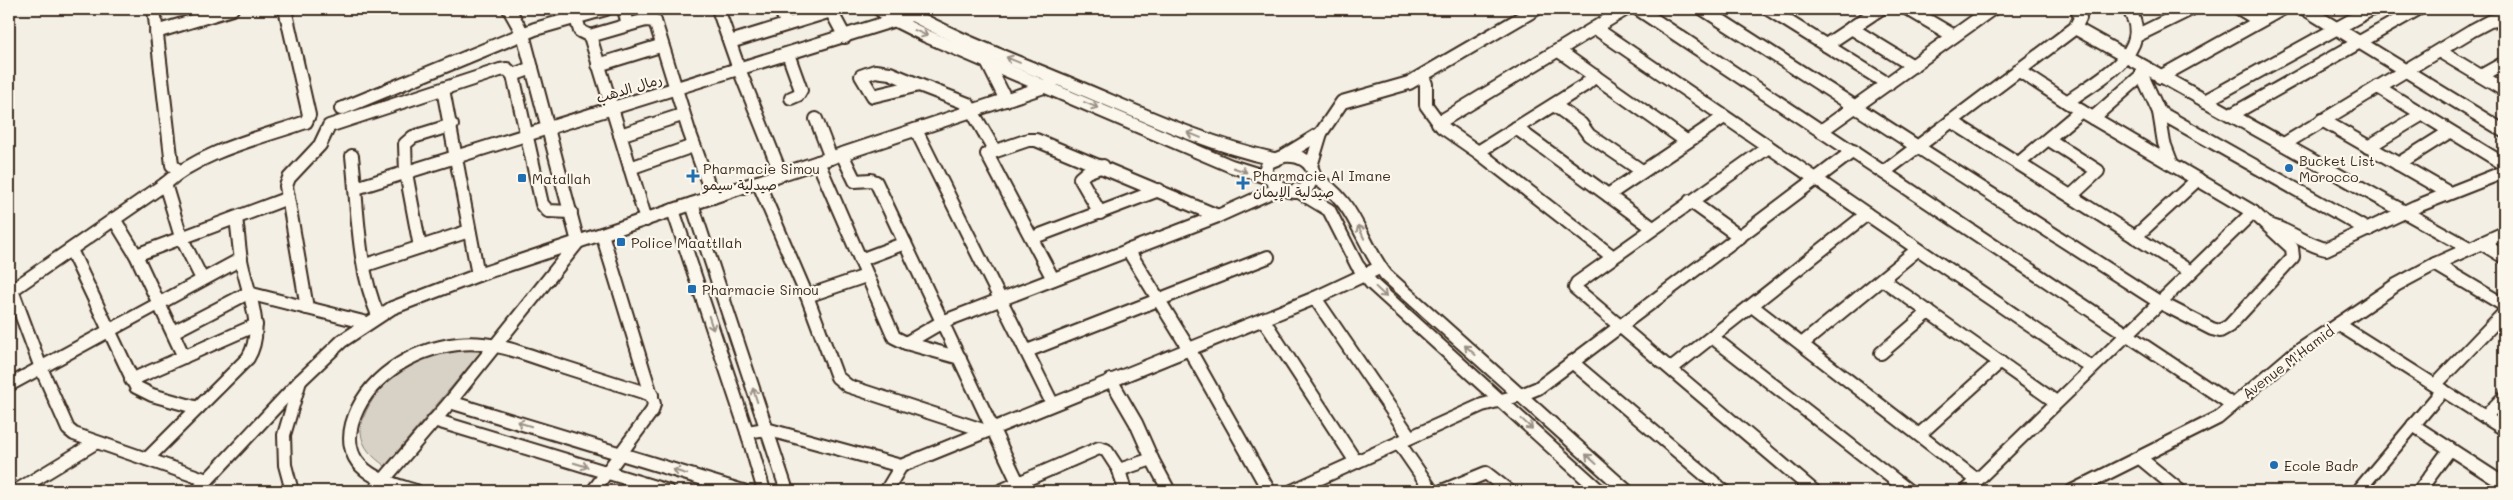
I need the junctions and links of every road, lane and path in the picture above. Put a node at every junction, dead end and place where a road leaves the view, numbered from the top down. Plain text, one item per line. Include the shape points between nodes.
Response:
1 (154, 9) edge
2 (232, 9) edge
3 (285, 9) edge
4 (510, 9) edge
5 (606, 9) edge
6 (624, 9) edge
7 (718, 9) edge
8 (780, 9) edge
9 (879, 9) edge
10 (1536, 9) edge
11 (1626, 9) edge
12 (1638, 9) edge
13 (1703, 9) edge
14 (1768, 9) edge
15 (1880, 9) edge
16 (1908, 9) edge
17 (1992, 9) edge
18 (2078, 9) edge
19 (2128, 9) edge
20 (2191, 9) edge
21 (2240, 9) edge
22 (2282, 9) edge
23 (2305, 9) edge
24 (2372, 9) edge
25 (2418, 9) edge
26 (830, 10) edge
27 (594, 11) edge
28 (907, 12) edge
29 (2173, 13) edge
30 (576, 18) junction
31 (2258, 20) junction
32 (2504, 20) edge
33 (896, 21) junction
34 (787, 24) junction
35 (628, 25) junction
36 (1595, 28) junction
37 (1851, 28) junction
38 (2075, 28) junction
39 (2337, 28) junction
40 (156, 32) junction
41 (523, 34) junction
42 (2138, 35) junction
43 (590, 36) junction
44 (1954, 36) junction
45 (845, 37) junction
46 (730, 42) junction
47 (2360, 43) junction
48 (1826, 45) junction
49 (660, 46) junction
50 (1559, 51) junction
51 (2439, 51) junction
52 (788, 54) junction
53 (2125, 57) junction
54 (987, 62) junction
55 (2504, 63) edge
56 (598, 65) junction
57 (1913, 66) junction
58 (532, 68) junction
59 (739, 69) junction
60 (2018, 70) junction
61 (2142, 71) junction
62 (2407, 71) junction
63 (513, 75) junction
64 (1423, 76) junction
65 (1595, 76) junction
66 (2481, 76) junction
67 (2160, 77) junction
68 (1058, 79) junction
69 (1888, 84) junction
70 (918, 85) dead end
71 (1046, 86) junction
72 (2378, 87) junction
73 (443, 89) junction
74 (676, 89) junction
75 (2504, 90) edge
76 (791, 98) dead end
77 (1006, 100) junction
78 (2205, 101) junction
79 (2067, 102) junction
80 (1554, 105) junction
81 (1855, 107) junction
82 (341, 109) dead end
83 (612, 109) junction
84 (974, 110) junction
85 (2081, 111) junction
86 (2159, 112) junction
87 (2231, 114) junction
88 (2422, 114) junction
89 (682, 115) junction
90 (1724, 117) junction
91 (2093, 118) junction
92 (816, 119) dead end
93 (2322, 120) junction
94 (1951, 121) junction
95 (306, 122) junction
96 (1438, 123) junction
97 (452, 125) junction
98 (329, 126) junction
99 (548, 128) junction
100 (1516, 128) junction
101 (916, 130) junction
102 (1821, 131) junction
103 (2504, 131) edge
104 (2449, 132) junction
105 (1321, 133) junction
106 (620, 134) junction
107 (527, 135) junction
108 (2048, 139) junction
109 (1686, 141) junction
110 (2284, 144) junction
111 (693, 146) junction
112 (1919, 146) junction
113 (2368, 147) junction
114 (1767, 148) junction
115 (995, 151) junction
116 (1853, 151) junction
117 (1478, 152) junction
118 (352, 156) dead end
119 (836, 156) junction
120 (458, 157) junction
121 (1279, 157) junction
122 (818, 162) junction
123 (2019, 163) junction
124 (2172, 164) junction
125 (2398, 164) junction
126 (2504, 164) edge
127 (1103, 166) junction
128 (630, 168) junction
129 (179, 171) junction
130 (1642, 171) junction
131 (1312, 172) junction
132 (1884, 172) junction
133 (2504, 172) edge
134 (406, 173) junction
135 (781, 174) junction
136 (1266, 177) junction
137 (1815, 180) junction
138 (2198, 180) junction
139 (758, 182) junction
140 (165, 184) junction
141 (356, 188) junction
142 (1278, 188) junction
143 (1159, 190) junction
144 (1296, 190) junction
145 (2449, 194) junction
146 (1608, 195) junction
147 (2071, 196) junction
148 (713, 197) junction
149 (288, 198) junction
150 (1690, 201) junction
151 (692, 204) junction
152 (673, 210) junction
153 (571, 212) junction
154 (2253, 212) junction
155 (2405, 212) junction
156 (1100, 213) junction
157 (1867, 214) junction
158 (1218, 216) junction
159 (236, 218) junction
160 (114, 220) junction
161 (646, 220) junction
162 (2268, 225) junction
163 (1653, 228) junction
164 (2368, 230) junction
165 (469, 231) junction
166 (2504, 233) edge
167 (602, 234) junction
168 (181, 237) junction
169 (1740, 237) junction
170 (2135, 237) junction
171 (1032, 238) junction
172 (578, 242) junction
173 (905, 244) junction
174 (2475, 246) junction
175 (420, 247) junction
176 (70, 250) junction
177 (1128, 250) junction
178 (1917, 250) junction
179 (136, 255) junction
180 (1268, 257) dead end
181 (1613, 257) junction
182 (2504, 257) edge
183 (241, 259) junction
184 (860, 260) junction
185 (2435, 264) junction
186 (366, 265) junction
187 (1379, 268) junction
188 (2191, 272) junction
189 (478, 275) junction
190 (1364, 275) junction
191 (866, 276) junction
192 (202, 279) junction
193 (1053, 279) junction
194 (1882, 279) junction
195 (11, 291) edge
196 (248, 294) junction
197 (807, 296) junction
198 (1315, 298) junction
199 (1000, 300) junction
200 (1160, 300) junction
201 (160, 302) junction
202 (2160, 302) junction
203 (2504, 305) edge
204 (1752, 306) junction
205 (307, 308) junction
206 (1929, 312) junction
207 (2504, 313) edge
208 (372, 319) junction
209 (1263, 319) junction
210 (942, 322) junction
211 (2338, 324) junction
212 (256, 325) junction
213 (1619, 326) junction
214 (108, 330) junction
215 (173, 332) junction
216 (2127, 335) junction
217 (1712, 337) junction
218 (906, 343) junction
219 (495, 344) junction
220 (1802, 344) junction
221 (1189, 349) junction
222 (1027, 351) junction
223 (1882, 353) dead end
224 (184, 357) junction
225 (960, 358) junction
226 (1572, 362) junction
227 (2000, 362) junction
228 (41, 368) junction
229 (2092, 368) junction
230 (1670, 369) junction
231 (131, 380) junction
232 (1111, 380) junction
233 (300, 382) junction
234 (9, 385) edge
235 (2439, 388) junction
236 (652, 395) junction
237 (1521, 395) junction
238 (2504, 397) edge
239 (1500, 399) junction
240 (450, 402) junction
241 (2056, 402) junction
242 (1052, 403) junction
243 (2233, 405) junction
244 (198, 408) junction
245 (2486, 418) junction
246 (434, 420) junction
247 (2413, 426) junction
248 (766, 429) junction
249 (988, 430) junction
250 (2504, 430) edge
251 (747, 432) junction
252 (1920, 434) junction
253 (1404, 440) junction
254 (95, 443) junction
255 (2450, 449) junction
256 (620, 454) junction
257 (2140, 458) junction
258 (147, 459) junction
259 (1152, 459) junction
260 (1356, 462) junction
261 (901, 466) junction
262 (1119, 470) junction
263 (607, 473) junction
264 (207, 480) junction
265 (383, 480) junction
266 (1977, 480) junction
267 (2504, 484) edge
268 (1020, 487) edge
269 (2090, 488) edge
270 (288, 489) edge
271 (16, 491) edge
272 (197, 491) edge
273 (374, 491) edge
274 (416, 491) edge
275 (593, 491) edge
276 (668, 491) edge
277 (743, 491) edge
278 (764, 491) edge
279 (787, 491) edge
280 (886, 491) edge
281 (1000, 491) edge
282 (1126, 491) edge
283 (1169, 491) edge
284 (1269, 491) edge
285 (1292, 491) edge
286 (1432, 491) edge
287 (1442, 491) edge
288 (1509, 491) edge
289 (1600, 491) edge
290 (1627, 491) edge
291 (1724, 491) edge
292 (1814, 491) edge
293 (1909, 491) edge
294 (1966, 491) edge
295 (2072, 491) edge
296 (2180, 491) edge
297 (2358, 491) edge
298 (2419, 491) edge

1 - 40 street
2 - 40 street
3 - 95 street via 309,115
4 - 41 street
5 - 27 street
6 - 35 street
7 - 46 street
8 - 34 street
9 - 33 street
10 - 64 street
11 - 36 street
12 - 102 street
13 - 81 street
14 - 48 street
15 - 37 street
16 - 44 street
17 - 44 street
18 - 38 street via 2080,18
19 - 42 street via 2135,20
20 - 29 street
21 - 31 street
22 - 31 street
23 - 39 street
24 - 39 street
25 - 47 street
26 - 34 street
26 - 45 street
27 - 30 street
28 - 33 street, رمال الدهب
68 -> 28 street
29 - 42 street
30 - 41 street
30 - 43 street via 580,31
31 - 67 street
32 - 51 street via 2490,21
33 - 45 street, رمال الدهب
33 -> 54 street
34 - 46 street
35 - 43 street
35 - 49 street via 654,21
36 - 50 street
36 - 90 street
37 - 48 street
37 - 57 street
38 - 53 street
38 - 60 street
39 - 47 street
39 - 78 street
40 - 129 street via 172,165
41 - 58 street
41 - 82 street
42 - 53 street
43 - 56 street
44 - 57 street
45 - 52 street, رمال الدهب
46 - 59 street
47 - 62 street
47 - 87 street
48 - 69 street
49 - 56 street
49 - 74 street
50 - 65 street
50 - 96 street
51 - 62 street
51 - 66 street
52 - 59 street, رمال الدهب
52 - 76 street via 801,90
53 - 61 street
53 - 79 street
54 - 71 street
54 - 77 street
55 - 66 street
56 - 83 street
57 - 69 street
58 - 63 street
58 - 99 street
59 - 74 street, رمال الدهب
59 - 135 street
60 - 79 street
60 - 94 street
61 - 67 street
61 - 86 street
61 - 91 street
62 - 72 street
62 - 103 street
63 - 73 street via 508,69 500,70
63 - 107 street
64 - 96 street via 1426,105
64 - 105 street via 1400,87 1342,102
65 - 80 street
65 - 109 street
66 - 75 street
67 - 78 street
68 - 71 street
121 -> 68 street via 1233,150
69 - 81 street
70 - 84 street via 951,96
71 - 77 street
71 -> 136 street via 1231,166
72 - 88 street
72 - 93 street
73 - 97 street
73 - 98 street
74 - 83 street, رمال الدهب
74 - 89 street
77 - 84 street
78 - 87 street
79 - 85 street
80 - 100 street
80 - 130 street via 1581,124 1589,135
81 - 102 street
81 - 112 street
83 - 99 street, رمال الدهب
83 - 106 street
84 - 101 street
84 - 115 street
85 - 91 street
85 - 108 street
86 - 124 street via 2164,143
86 - 164 street
87 - 110 street
88 - 104 street
88 - 113 street
89 - 106 street
89 - 111 street
90 - 109 street
90 - 114 street
91 - 124 street
92 - 119 street
93 - 110 street
93 - 113 street
94 - 112 street
94 - 123 street
95 - 98 street
95 - 129 street via 201,159
96 - 117 street
97 - 120 street
97 - 134 street via 408,140 404,149
98 - 149 street via 320,145 287,181
99 - 107 street, رمال الدهب
99 - 153 street
100 - 117 street
100 - 146 street
101 - 119 street
101 - 199 street
102 - 116 street
104 - 125 street
104 - 126 street
105 - 121 street
105 - 131 street
106 - 128 street
107 - 120 street, رمال الدهب
107 - 153 street via 542,204 548,211
108 - 123 street
108 - 147 street via 2098,171
109 - 130 street
110 - 155 street
111 - 128 street
111 - 148 street
112 - 132 street
112 - 202 street
113 - 125 street
114 - 137 street
114 - 150 street
115 - 127 street via 1036,140
115 - 171 street via 987,157
116 - 132 street
116 - 137 street
117 - 181 street
118 - 141 street
119 - 122 street
119 - 173 street via 855,181 876,182
120 - 134 street, رمال الدهب
120 - 165 street
121 - 131 street via 1300,157
121 - 136 street via 1266,168
122 - 135 street
122 - 184 street
123 - 147 street
124 - 138 street
125 - 145 street
127 - 143 street
127 - 156 street via 1080,178
128 - 161 street
129 - 140 street
130 - 146 street
131 - 144 street via 1308,185
187 -> 131 street via 1348,207 1335,190
132 - 216 street
133 - 145 street
134 - 141 street, رمال الدهب
134 - 175 street
135 - 139 street
136 - 142 street
137 - 157 street
137 - 169 street
138 - 154 street
138 - 170 street
139 - 148 street
139 - 197 street
140 - 160 street
140 - 168 street
141 - 186 street
142 - 144 street
142 - 158 street
143 - 156 street
143 - 158 street
144 - 190 street via 1329,210
145 - 155 street
146 - 163 street
147 - 170 street
148 - 151 street
149 - 159 street
149 - 205 street
150 - 163 street
150 - 169 street
151 - 152 street
248 -> 151 street
152 - 161 street
152 -> 251 street
153 - 172 street
154 - 162 street
154 - 188 street
155 - 164 street
155 - 174 street
156 - 171 street
157 - 178 street
157 - 204 street
158 - 177 street
159 - 168 street
159 - 183 street
160 - 176 street
160 - 179 street
161 - 167 street
162 - 164 street via 2285,229 2322,250
162 - 202 street via 2292,248 2294,257 2229,326 2212,329
163 - 181 street
165 - 175 street
165 - 189 street
166 - 174 street, Avenue M'Hamid
167 - 172 street
167 - 236 street
168 - 179 street
168 - 192 street
169 - 213 street
170 - 188 street
171 - 193 street
172 - 189 street
172 - 219 street
173 - 184 street
173 - 210 street
174 - 182 street
174 - 185 street, Avenue M'Hamid
175 - 186 street
176 - 195 street
176 - 214 street
177 - 193 street
177 - 200 street
178 - 194 street
178 - 229 street
179 - 201 street
180 - 200 street
181 - 213 street via 1577,283 1575,288
183 - 192 street
183 - 196 street
184 - 191 street
185 - 203 street
185 - 211 street, Avenue M'Hamid via 2396,285
186 - 208 street
187 - 190 street
237 -> 187 street
188 - 202 street
189 - 208 street via 404,302
190 - 198 street
190 -> 239 street
191 - 197 street
191 - 218 street via 894,337
192 - 201 street
193 - 199 street
194 - 206 street
194 - 220 street
195 - 228 street
196 - 205 street
196 - 212 street
196 - 215 street
197 - 249 street via 837,377 843,383
198 - 209 street
198 - 253 street
199 - 210 street
199 - 222 street
200 - 221 street
200 - 222 street
201 - 214 street
201 - 215 street
202 - 216 street
204 - 217 street
204 - 220 street
205 - 208 street
206 - 223 street
206 - 227 street
207 - 235 street
208 - 233 street via 328,353
209 - 221 street
209 - 260 street
210 - 218 street
210 - 225 street
211 - 235 street
211 - 243 street, Avenue M'Hamid via 2284,362
212 - 224 street
212 - 244 street via 254,348 248,358
213 - 226 street
213 - 230 street
214 - 228 street
214 - 231 street
215 - 224 street
216 - 229 street
216 - 243 street
217 - 230 street
217 - 293 street
218 - 225 street
219 - 236 street
219 - 240 street
219 - 265 street via 460,344 428,350 392,369 364,397 354,413 350,445 360,466
220 - 252 street
221 - 232 street
221 - 284 street
222 - 242 street
224 - 231 street
225 - 249 street
226 - 237 street via 1538,388
226 - 291 street
227 - 241 street
227 - 252 street
228 - 234 street
228 - 254 street via 68,429
229 - 241 street
230 - 292 street
231 - 244 street via 142,391
232 - 242 street
232 - 259 street
233 - 264 street
233 - 270 street via 285,430
235 - 245 street
235 - 247 street
236 - 256 street via 652,411
237 - 239 street
290 -> 237 street
238 - 245 street
239 - 253 street
239 -> 289 street
240 - 246 street
256 -> 240 street
241 - 266 street
242 - 249 street
243 - 257 street, Avenue M'Hamid via 2194,432
244 - 258 street
245 - 250 street
246 -> 263 street
246 - 265 street
247 - 255 street
247 - 297 street
248 - 251 street
248 - 261 street
248 - 279 street
249 - 261 street
249 - 268 street
251 - 278 street
252 - 266 street
253 - 260 street
253 - 286 street
254 - 258 street
254 - 271 street
255 - 267 street
255 - 298 street
256 - 263 street
277 -> 256 street
257 - 269 street, Avenue M'Hamid
257 - 296 street
258 - 264 street
259 - 262 street
259 - 283 street
260 - 285 street
261 - 280 street
262 - 268 street via 1106,450 1099,448
262 - 282 street
263 - 275 street
263 - 276 street
264 - 272 street
265 - 273 street
265 - 274 street
266 - 294 street
268 - 281 street
269 - 295 street, Avenue M'Hamid
287 - 288 street via 1486,473

